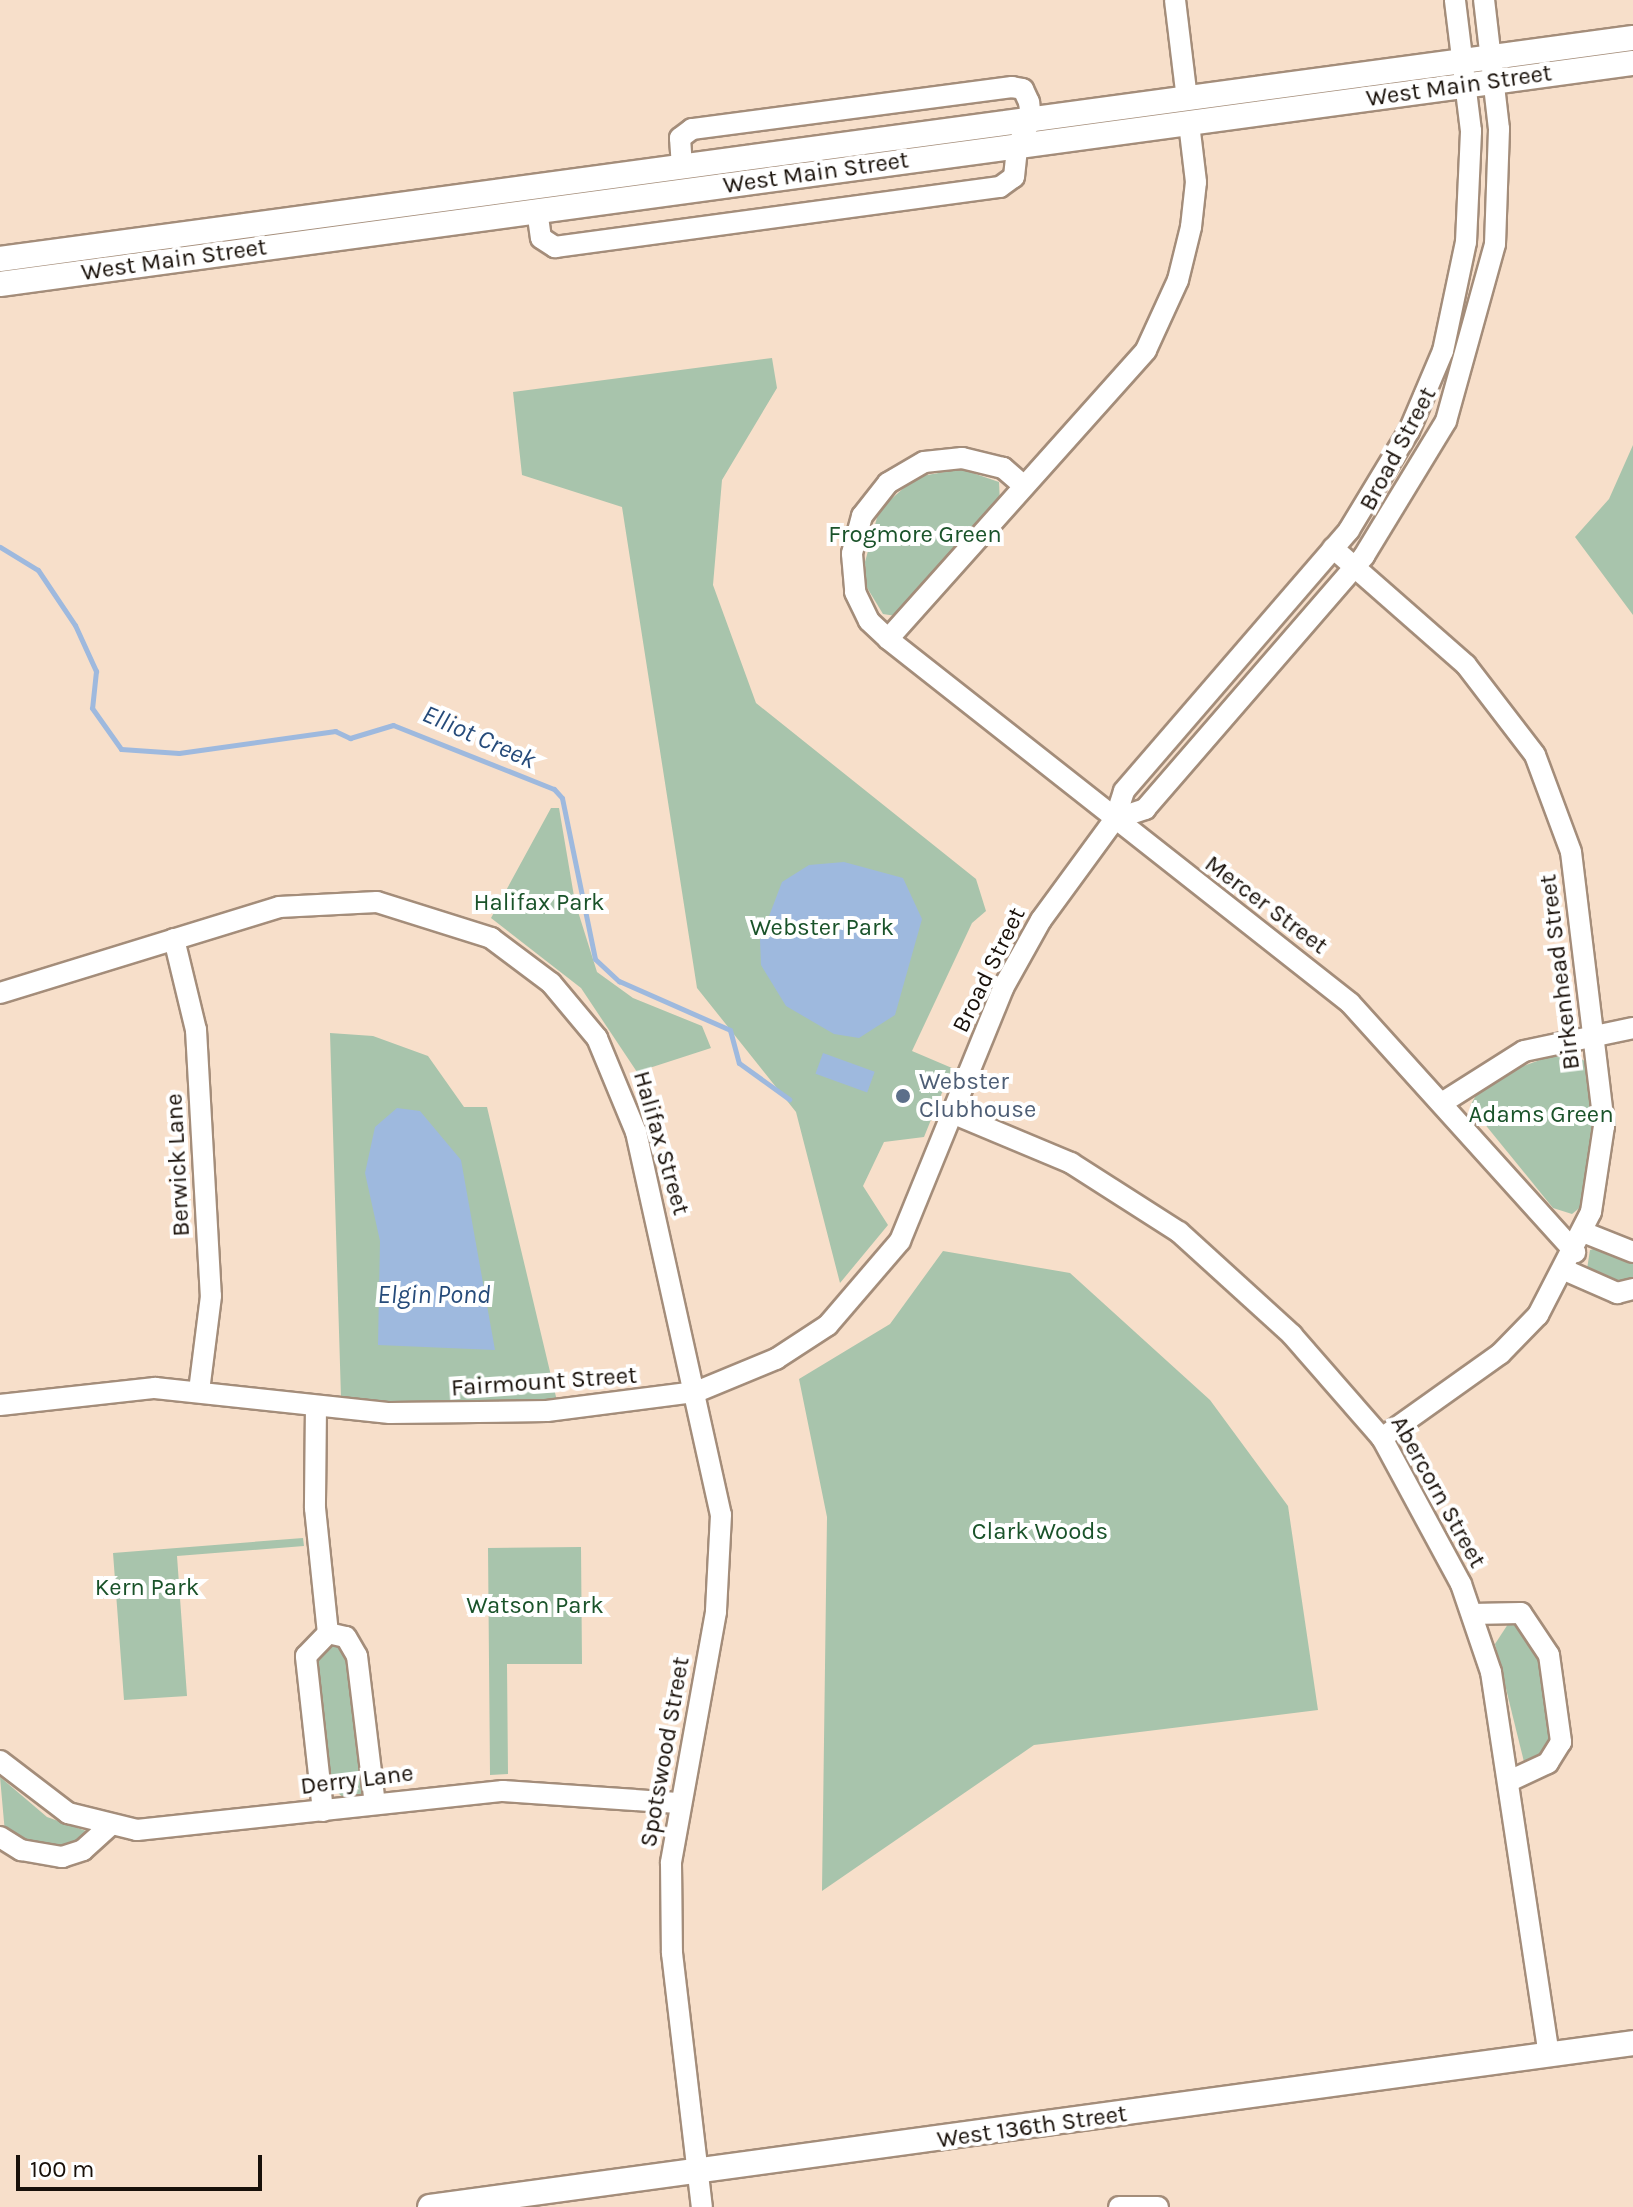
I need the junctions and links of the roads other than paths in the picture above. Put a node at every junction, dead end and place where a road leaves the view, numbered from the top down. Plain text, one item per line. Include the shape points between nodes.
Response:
1 (1175, 0) edge
2 (1455, 0) edge
3 (1484, 0) edge
4 (1633, 38) edge
5 (1633, 63) edge
6 (1493, 70) junction
7 (1465, 73) junction
8 (1188, 111) junction
9 (1025, 132) junction
10 (682, 167) junction
11 (537, 210) junction
12 (0, 259) edge
13 (0, 284) edge
14 (1024, 486) junction
15 (1333, 548) junction
16 (1354, 567) junction
17 (888, 639) junction
18 (1115, 819) junction
19 (174, 939) junction
20 (0, 993) edge
21 (1633, 1028) edge
22 (1594, 1032) junction
23 (1445, 1101) junction
24 (954, 1114) junction
25 (1583, 1232) junction
26 (1575, 1252) junction
27 (1633, 1252) edge
28 (1567, 1271) junction
29 (1633, 1289) edge
30 (199, 1391) junction
31 (696, 1392) junction
32 (0, 1405) edge
33 (316, 1406) junction
34 (1382, 1438) junction
35 (1472, 1614) junction
36 (328, 1633) junction
37 (0, 1761) edge
38 (1512, 1780) junction
39 (678, 1803) junction
40 (375, 1804) junction
41 (323, 1811) junction
42 (110, 1826) junction
43 (0, 1837) edge
44 (1633, 2043) edge
45 (1549, 2054) junction
46 (698, 2172) junction
47 (430, 2207) edge
48 (702, 2207) edge
49 (1119, 2207) edge
50 (1158, 2207) edge

1 - 8 street
2 - 7 street, Broad Street
3 - 6 street, Broad Street
4 - 6 street, West Main Street
5 - 6 street, West Main Street
6 - 7 street, West Main Street
6 - 16 street, Broad Street via 1495,244 1468,362 1430,456
7 - 8 street, West Main Street
7 - 15 street, Broad Street via 1470,209 1452,321 1409,431
8 - 9 street, West Main Street
8 - 14 street via 1195,196 1168,307 1118,385
9 - 10 street, West Main Street
9 - 10 street via 1025,92 1012,87 692,129 680,138
9 - 11 street, West Main Street
9 - 11 street via 1014,177 1005,186 555,247 542,241
10 - 12 street, West Main Street
11 - 13 street, West Main Street
14 - 17 street
14 - 17 street, Mercer Street via 984,460 944,459 904,471 874,497 855,535 852,574 869,621
15 - 16 street, Birkenhead Street
15 - 18 street, Broad Street via 1124,791
16 - 18 street, Broad Street via 1145,809
16 - 22 street, Birkenhead Street via 1466,665 1535,755 1571,852
17 - 18 street, Mercer Street
18 - 23 street, Mercer Street via 1350,1003
18 - 24 street, Broad Street via 1041,920 1003,988
19 - 20 street, Halifax Street
19 - 30 street, Berwick Lane via 193,1002 211,1296
19 - 31 street, Halifax Street via 279,907 377,902 466,926 551,983 597,1038 627,1097
21 - 22 street
22 - 23 street via 1508,1058
22 - 25 street, Birkenhead Street via 1603,1153
23 - 26 street, Mercer Street
24 - 31 street, Fairmount Street via 900,1241 853,1300 776,1359
24 - 34 street, Abercorn Street via 1071,1163 1179,1232 1292,1335
25 - 26 street, Birkenhead Street
25 - 27 street
26 - 28 street, Birkenhead Street
28 - 29 street via 1617,1293
28 - 34 street, Birkenhead Street via 1500,1354
30 - 32 street, Fairmount Street via 122,1388
30 - 33 street, Fairmount Street
31 - 33 street, Fairmount Street via 479,1415
31 - 39 street, Spotswood Street via 723,1547 711,1645
33 - 36 street via 315,1508
34 - 35 street, Abercorn Street
35 - 38 street, Abercorn Street
35 - 38 street via 1508,1611 1531,1620 1552,1670 1561,1742 1548,1763
36 - 40 street via 346,1637 357,1656
36 - 41 street via 306,1656
37 - 42 street, Derry Lane via 47,1802
38 - 45 street, Abercorn Street
39 - 40 street, Derry Lane via 534,1790
39 - 46 street, Spotswood Street via 672,1953
40 - 41 street, Derry Lane
41 - 42 street, Derry Lane via 180,1829
42 - 43 street via 83,1850 62,1857 21,1850
44 - 45 street, West 136th Street
45 - 46 street, West 136th Street
46 - 47 street, West 136th Street
46 - 48 street, Spotswood Street
49 - 50 street

